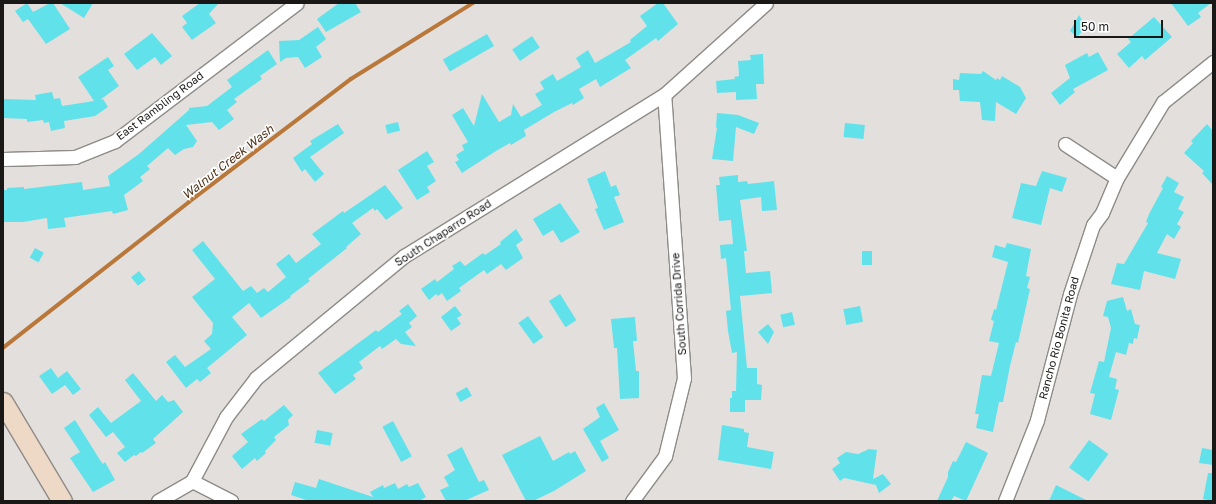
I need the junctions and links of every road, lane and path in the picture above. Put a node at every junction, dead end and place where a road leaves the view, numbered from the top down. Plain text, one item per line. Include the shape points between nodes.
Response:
1 (766, 3) edge
2 (290, 5) edge
3 (1213, 62) edge
4 (664, 95) junction
5 (1065, 144) dead end
6 (3, 159) edge
7 (1117, 178) junction
8 (3, 402) edge
9 (192, 481) junction
10 (62, 501) edge
11 (158, 501) edge
12 (232, 501) edge
13 (632, 501) edge
14 (1005, 501) edge

1 - 4 street, South Chaparro Road
2 - 6 street, East Rambling Road via 115,141 75,158
3 - 7 street, Rancho Rio Bonita Road via 1163,102
4 - 9 street, South Chaparro Road via 404,256 256,378 226,416
4 - 13 street, South Corrida Drive via 684,378 665,456
5 - 7 street
7 - 14 street, Rancho Rio Bonita Road via 1102,213 1093,225 1070,294 1037,420
8 - 10 street
9 - 11 street
9 - 12 street

